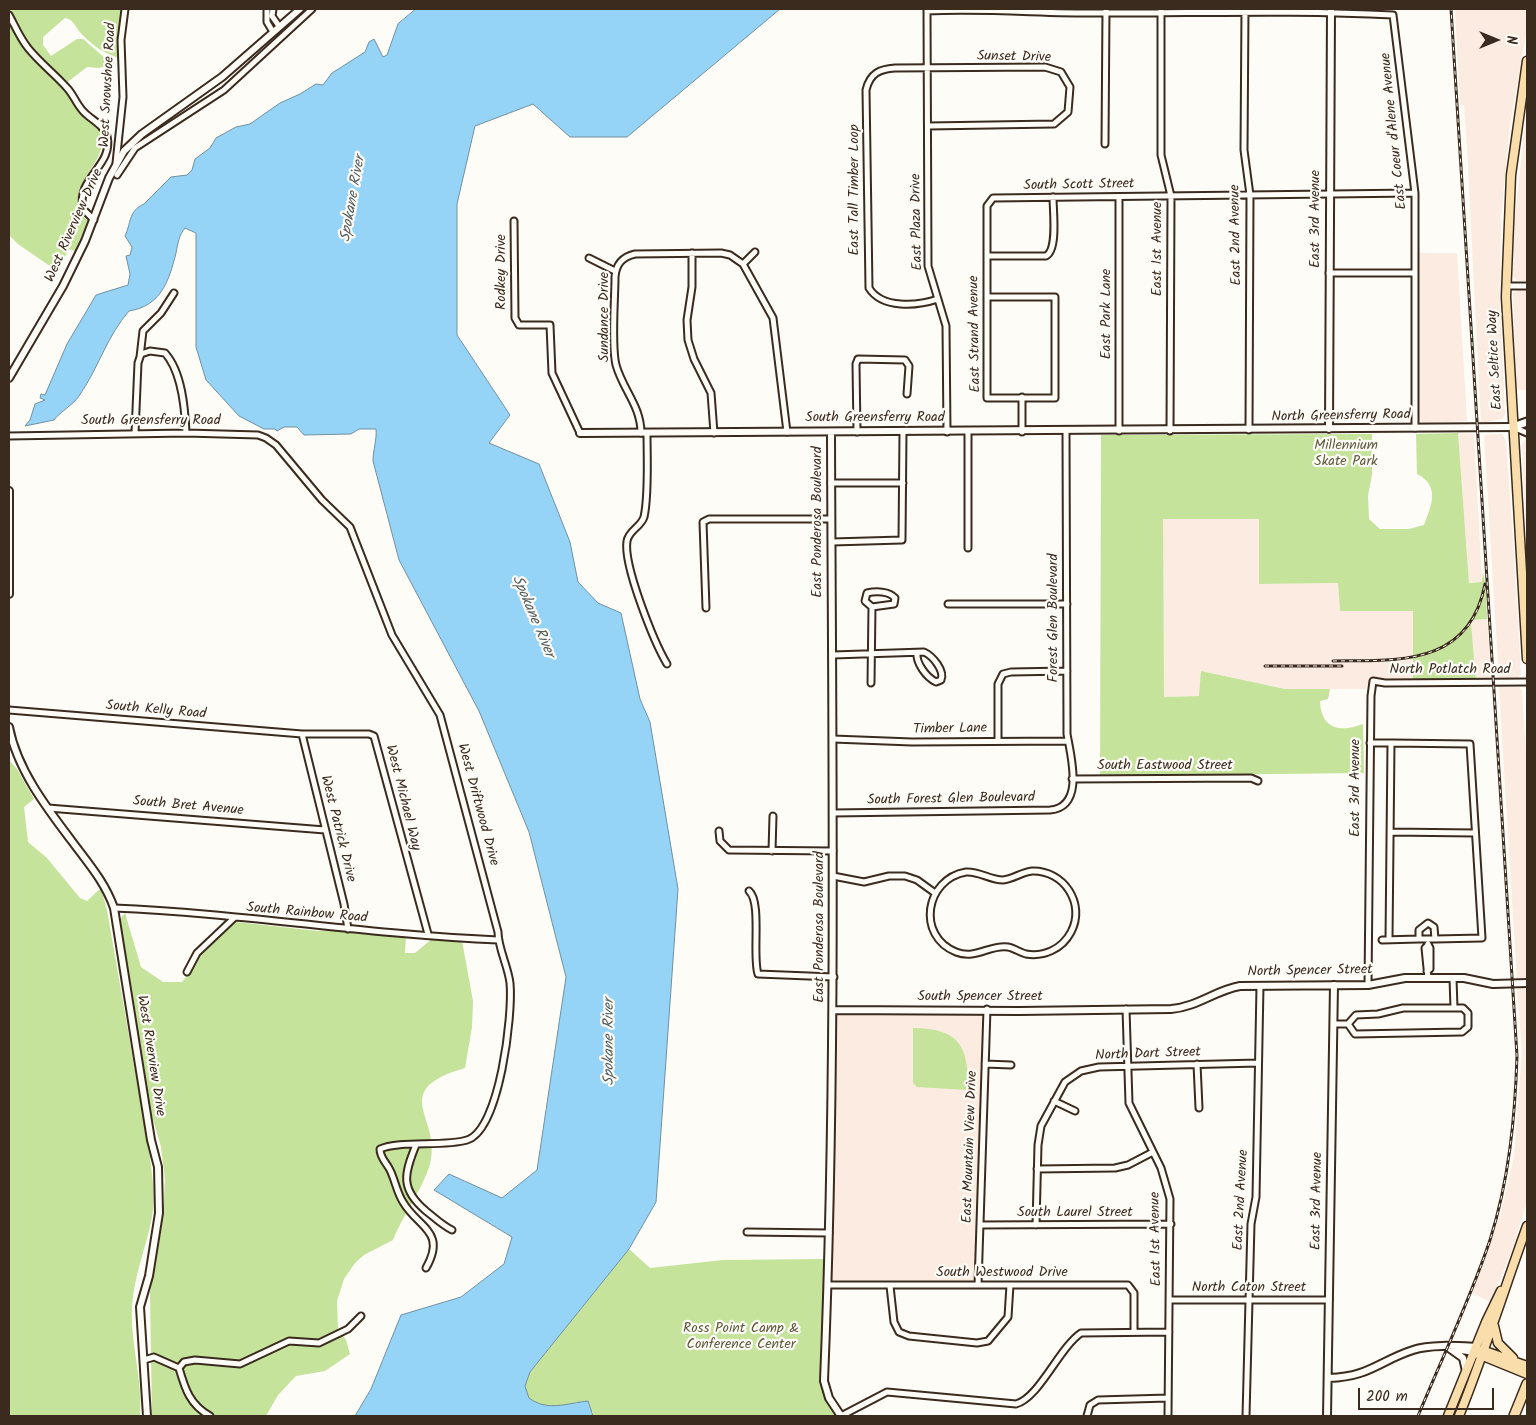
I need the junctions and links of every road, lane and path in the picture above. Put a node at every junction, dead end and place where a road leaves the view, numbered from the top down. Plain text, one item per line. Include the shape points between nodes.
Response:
1 (125, 9) edge
2 (267, 9) edge
3 (273, 9) edge
4 (300, 9) edge
5 (312, 9) edge
6 (927, 10) edge
7 (976, 10) edge
8 (1023, 10) edge
9 (1071, 10) edge
10 (1244, 10) edge
11 (1331, 10) edge
12 (1106, 11) edge
13 (1161, 11) edge
14 (9, 15) edge
15 (279, 26) junction
16 (273, 32) junction
17 (1527, 61) edge
18 (928, 68) junction
19 (1526, 74) edge
20 (162, 121) junction
21 (928, 126) junction
22 (166, 128) junction
23 (1105, 144) dead end
24 (116, 162) junction
25 (117, 175) dead end
26 (1415, 193) junction
27 (1250, 194) junction
28 (1330, 194) junction
29 (1170, 196) junction
30 (1053, 197) junction
31 (1119, 197) junction
32 (989, 202) joint
33 (94, 220) junction
34 (514, 221) dead end
35 (756, 252) dead end
36 (692, 253) junction
37 (987, 256) junction
38 (588, 258) dead end
39 (743, 264) junction
40 (615, 272) junction
41 (1329, 273) junction
42 (1415, 273) junction
43 (1506, 286) junction
44 (1527, 286) edge
45 (174, 292) dead end
46 (987, 297) junction
47 (938, 299) junction
48 (140, 358) junction
49 (9, 378) edge
50 (907, 394) dead end
51 (1022, 397) junction
52 (1527, 422) edge
53 (1513, 427) junction
54 (1415, 428) junction
55 (1329, 429) junction
56 (1249, 430) junction
57 (1119, 431) junction
58 (1170, 431) junction
59 (787, 432) junction
60 (857, 432) junction
61 (903, 432) junction
62 (947, 432) junction
63 (968, 432) junction
64 (1022, 432) junction
65 (1066, 432) junction
66 (135, 433) junction
67 (186, 433) junction
68 (580, 433) joint
69 (644, 433) junction
70 (714, 433) junction
71 (831, 433) junction
72 (1527, 433) edge
73 (9, 436) edge
74 (285, 456) joint
75 (831, 483) junction
76 (903, 483) junction
77 (9, 491) edge
78 (831, 519) junction
79 (832, 542) junction
80 (968, 548) dead end
81 (9, 594) edge
82 (948, 604) dead end
83 (1067, 604) junction
84 (872, 607) junction
85 (706, 608) dead end
86 (917, 652) junction
87 (871, 653) junction
88 (832, 655) junction
89 (1527, 660) edge
90 (666, 664) dead end
91 (1067, 671) junction
92 (1373, 681) joint
93 (1527, 682) edge
94 (871, 683) dead end
95 (9, 710) edge
96 (9, 727) edge
97 (302, 734) junction
98 (833, 739) junction
99 (1068, 740) junction
100 (11, 741) edge
101 (998, 741) junction
102 (1370, 743) junction
103 (1391, 743) junction
104 (1072, 780) junction
105 (1258, 781) dead end
106 (1068, 803) joint
107 (48, 808) junction
108 (833, 812) junction
109 (773, 816) dead end
110 (325, 830) junction
111 (719, 831) dead end
112 (1390, 832) junction
113 (1475, 833) junction
114 (772, 851) junction
115 (833, 851) junction
116 (833, 876) junction
117 (749, 891) dead end
118 (935, 893) junction
119 (114, 908) junction
120 (234, 918) junction
121 (348, 929) junction
122 (428, 934) junction
123 (1420, 939) junction
124 (1428, 939) junction
125 (1435, 939) junction
126 (498, 940) junction
127 (1382, 940) dead end
128 (1389, 940) junction
129 (187, 972) dead end
130 (1428, 975) junction
131 (834, 977) junction
132 (1453, 978) junction
133 (1527, 983) edge
134 (1368, 985) junction
135 (1260, 986) junction
136 (1334, 986) junction
137 (1454, 1008) junction
138 (1126, 1009) junction
139 (833, 1010) junction
140 (987, 1010) junction
141 (1334, 1024) junction
142 (1348, 1024) junction
143 (1258, 1063) junction
144 (985, 1064) junction
145 (1011, 1064) dead end
146 (1197, 1064) junction
147 (1126, 1065) junction
148 (1054, 1101) junction
149 (1199, 1108) dead end
150 (1075, 1111) dead end
151 (416, 1145) junction
152 (1153, 1152) junction
153 (1037, 1169) junction
154 (1170, 1224) junction
155 (980, 1225) junction
156 (1036, 1225) junction
157 (1527, 1226) edge
158 (452, 1230) dead end
159 (747, 1232) dead end
160 (829, 1233) junction
161 (426, 1268) dead end
162 (1507, 1281) junction
163 (828, 1285) junction
164 (978, 1285) junction
165 (1010, 1285) junction
166 (890, 1286) junction
167 (1169, 1300) junction
168 (1249, 1300) junction
169 (1329, 1300) junction
170 (361, 1316) dead end
171 (1494, 1325) junction
172 (1134, 1332) junction
173 (1169, 1332) junction
174 (1449, 1348) junction
175 (1475, 1350) junction
176 (1484, 1353) junction
177 (144, 1360) junction
178 (1517, 1361) junction
179 (1500, 1363) junction
180 (1527, 1366) edge
181 (179, 1368) junction
182 (1466, 1372) junction
183 (1527, 1374) edge
184 (1475, 1375) junction
185 (1329, 1378) junction
186 (1527, 1384) edge
187 (1168, 1398) junction
188 (147, 1416) edge
189 (210, 1416) edge
190 (841, 1416) edge
191 (1087, 1416) edge
192 (1168, 1416) edge
193 (1246, 1416) edge
194 (1327, 1416) edge
195 (1450, 1416) edge
196 (1459, 1416) edge
197 (1514, 1416) edge

1 - 24 street, West Snowshoe Road via 121,40 123,97
2 - 16 street via 267,22
3 - 15 street via 272,16
4 - 15 street, West Riverview Drive
5 - 22 street, West Riverview Drive via 224,90
6 - 7 street
6 - 18 street, East Plaza Drive
7 - 8 street
8 - 9 street
9 - 12 street
10 - 11 street
10 - 13 street
10 - 27 street, East 2nd Avenue via 1244,150
11 - 26 street, East Coeur d'Alene Avenue via 1394,15
11 - 28 street, East 3rd Avenue
12 - 13 street
12 - 23 street
13 - 29 street, East 1st Avenue via 1161,155
14 - 33 street via 28,49 69,90 79,107 103,127 106,149 103,160 81,195 83,209
15 - 16 street, West Riverview Drive
16 - 20 street, West Riverview Drive via 222,77
17 - 19 main road, East Seltice Way
18 - 21 street, East Plaza Drive
18 - 21 street, Sunset Drive via 1053,68 1061,72 1068,82 1071,100 1065,117 1050,125
18 - 47 street, East Tall Timber Loop via 884,69 876,72 868,84 867,280 875,296 887,303
19 - 43 main road, East Seltice Way via 1511,175
20 - 22 street
20 - 24 street, West Riverview Drive via 132,142
21 - 47 street, East Plaza Drive via 928,266
22 - 25 street, West Riverview Drive via 135,148
24 - 33 street, West Riverview Drive
26 - 28 street, South Scott Street
26 - 42 street, East Coeur d'Alene Avenue
27 - 28 street, South Scott Street
27 - 29 street, South Scott Street
27 - 56 street, East 2nd Avenue
28 - 41 street, East 3rd Avenue
29 - 31 street, South Scott Street
29 - 58 street, East 1st Avenue
30 - 31 street, South Scott Street
30 - 32 street, South Scott Street via 996,198
30 - 37 street via 1054,246 1050,254
31 - 57 street, East Park Lane
32 - 37 street, East Strand Avenue
33 - 49 street, West Riverview Drive via 63,286
34 - 68 street, Rodkey Drive via 514,318 520,325 550,325 552,373
35 - 39 street
36 - 39 street, Sundance Drive via 724,253
36 - 40 street, Sundance Drive via 630,255 620,262
36 - 70 street via 688,340 711,393
37 - 46 street, East Strand Avenue
38 - 40 street
39 - 59 street via 773,318
40 - 69 street, Sundance Drive via 615,363 638,410
41 - 42 street
41 - 55 street, East 3rd Avenue
42 - 54 street, East Coeur d'Alene Avenue
43 - 44 street
43 - 53 main road, East Seltice Way
45 - 48 street via 161,313 143,330
46 - 51 street, East Strand Avenue via 987,398
46 - 51 street via 1055,297 1055,398
47 - 62 street, East Plaza Drive via 946,326
48 - 66 street
48 - 67 street via 150,351 165,353 170,358 178,379
50 - 60 street via 909,366 905,360 858,359
51 - 64 street
52 - 53 main road, North Greensferry Road
53 - 54 street, North Greensferry Road
53 - 72 street, North Greensferry Road
53 - 89 main road, East Seltice Way
54 - 55 street, North Greensferry Road
55 - 56 street, North Greensferry Road
56 - 58 street, North Greensferry Road
57 - 58 street, South Greensferry Road
57 - 65 street, South Greensferry Road
59 - 70 street, South Greensferry Road
59 - 71 street, South Greensferry Road
60 - 61 street, South Greensferry Road
60 - 71 street, South Greensferry Road
61 - 62 street, South Greensferry Road
61 - 76 street
62 - 63 street, South Greensferry Road
63 - 64 street, South Greensferry Road
63 - 80 street
64 - 65 street, South Greensferry Road
65 - 83 street, Forest Glen Boulevard
66 - 67 street, South Greensferry Road
66 - 73 street, South Greensferry Road
67 - 74 street, South Greensferry Road via 258,435 276,445
68 - 69 street, South Greensferry Road
69 - 70 street, South Greensferry Road
69 - 90 street, Sundance Drive via 644,518 628,536 627,546 641,604
71 - 75 street, East Ponderosa Boulevard
74 - 126 street, West Driftwood Drive via 350,527 392,635 440,715 474,836
75 - 76 street
75 - 78 street, East Ponderosa Boulevard
76 - 79 street via 902,540
77 - 81 street
78 - 79 street, East Ponderosa Boulevard
78 - 85 street via 709,519 702,522
79 - 88 street, East Ponderosa Boulevard
82 - 83 street
83 - 91 street, Forest Glen Boulevard
84 - 84 street via 894,604 896,598 889,593 867,593 865,601
84 - 87 street
86 - 86 street via 931,656 942,672 941,680 936,682 930,678 918,662
86 - 87 street
87 - 88 street
87 - 94 street
88 - 98 street, East Ponderosa Boulevard
91 - 99 street, Forest Glen Boulevard
91 - 101 street via 1003,674 998,684
92 - 93 street, North Potlatch Road
92 - 102 street, East 3rd Avenue
95 - 97 street, South Kelly Road
96 - 100 street, West Riverview Drive
97 - 110 street, West Patrick Drive
97 - 122 street, West Michael Way via 374,736
98 - 101 street, Timber Lane
98 - 108 street, East Ponderosa Boulevard
99 - 101 street, Timber Lane
99 - 104 street, Forest Glen Boulevard via 1072,752
100 - 107 street, West Riverview Drive
102 - 103 street
102 - 134 street, East 3rd Avenue
103 - 112 street
103 - 113 street via 1470,744
104 - 105 street, South Eastwood Street via 1251,778
104 - 106 street, Forest Glen Boulevard
106 - 108 street, South Forest Glen Boulevard via 1050,810
107 - 110 street, South Bret Avenue
107 - 119 street, West Riverview Drive via 100,877
108 - 115 street, East Ponderosa Boulevard
109 - 114 street
110 - 121 street, West Patrick Drive
111 - 114 street via 720,841 729,850
112 - 113 street
112 - 128 street
113 - 125 street via 1482,938
114 - 115 street
115 - 116 street, East Ponderosa Boulevard
116 - 118 street via 864,882 905,876
116 - 131 street, East Ponderosa Boulevard
117 - 131 street via 755,905 758,974
118 - 118 street via 930,919 933,932 944,945 963,954 980,954 1001,947 1030,954 1048,952 1067,938 1075,922 1076,908 1068,889 1043,872 1026,872 1004,880 975,872 961,873 944,882
119 - 120 street, South Rainbow Road
119 - 177 street, West Riverview Drive via 158,1168 159,1214 149,1276 140,1307
120 - 121 street, South Rainbow Road
120 - 129 street via 197,953
121 - 122 street, South Rainbow Road
122 - 126 street, South Rainbow Road
123 - 124 street
123 - 125 street via 1419,930 1428,923 1434,927
123 - 128 street
124 - 125 street
124 - 130 street
126 - 151 street, West Driftwood Drive via 509,970 510,999 504,1059 489,1116 480,1132 467,1140
127 - 128 street
130 - 132 street, North Spencer Street
130 - 134 street, North Spencer Street
131 - 139 street, East Ponderosa Boulevard
132 - 133 street, North Spencer Street via 1493,984
132 - 137 street
134 - 136 street, North Spencer Street
135 - 136 street, North Spencer Street
135 - 138 street, North Spencer Street via 1227,989 1186,1007
135 - 143 street, East 2nd Avenue
136 - 141 street, East 3rd Avenue
137 - 142 street via 1404,1008 1378,1014 1356,1014
137 - 142 street via 1468,1011 1468,1027 1464,1032 1355,1034
138 - 140 street, South Spencer Street
138 - 147 street, East 1st Avenue
139 - 140 street, South Spencer Street
139 - 160 street, East Ponderosa Boulevard
140 - 144 street, East Mountain View Drive
141 - 142 street
141 - 169 street, East 3rd Avenue
143 - 146 street, North Dart Street
143 - 168 street, East 2nd Avenue via 1256,1197 1251,1224
144 - 145 street
144 - 155 street, East Mountain View Drive
146 - 147 street, North Dart Street
146 - 149 street
147 - 148 street, North Dart Street via 1081,1071 1065,1082
147 - 152 street, East 1st Avenue via 1129,1103
148 - 150 street
148 - 153 street, North Dart Street via 1039,1132
151 - 158 street via 407,1167 407,1188 422,1208
151 - 161 street, West Driftwood Drive via 388,1145 380,1149 380,1154 402,1202 433,1237 431,1258
152 - 153 street via 1115,1168
152 - 154 street, East 1st Avenue via 1168,1188
153 - 156 street, North Dart Street
154 - 156 street, South Laurel Street
154 - 167 street, East 1st Avenue
155 - 156 street, South Laurel Street
155 - 164 street, East Mountain View Drive
157 - 162 main road
159 - 160 street
160 - 163 street, East Ponderosa Boulevard
162 - 171 main road
162 - 175 main road
163 - 166 street, South Westwood Drive
163 - 190 street, East Ponderosa Boulevard via 824,1380 829,1398
164 - 165 street, South Westwood Drive
164 - 166 street, South Westwood Drive
165 - 166 street via 1008,1317 992,1338 980,1343 909,1336 899,1332 894,1322
165 - 172 street, South Westwood Drive via 1128,1285 1134,1293
167 - 168 street, North Caton Street
167 - 173 street, East 1st Avenue
168 - 169 street, North Caton Street
168 - 193 street, East 2nd Avenue
169 - 185 street, East 3rd Avenue
170 - 181 street via 348,1330 320,1344 289,1341 240,1364 195,1360 184,1362
171 - 176 main road
171 - 178 main road via 1498,1343
172 - 173 street
172 - 190 street via 1081,1333 1021,1403 887,1392
173 - 187 street, East 1st Avenue
174 - 175 street
174 - 182 street via 1462,1358
174 - 185 street via 1418,1348 1367,1372
175 - 176 main road
175 - 182 main road
176 - 178 main road
176 - 179 main road
176 - 184 main road
177 - 181 street via 154,1358
177 - 188 street, West Riverview Drive
178 - 180 main road
179 - 183 main road
179 - 184 main road via 1483,1366
181 - 189 street via 193,1405
182 - 195 main road
184 - 196 main road
185 - 194 street, East 3rd Avenue
186 - 197 highway
187 - 191 street via 1094,1401
187 - 192 street, East 1st Avenue

